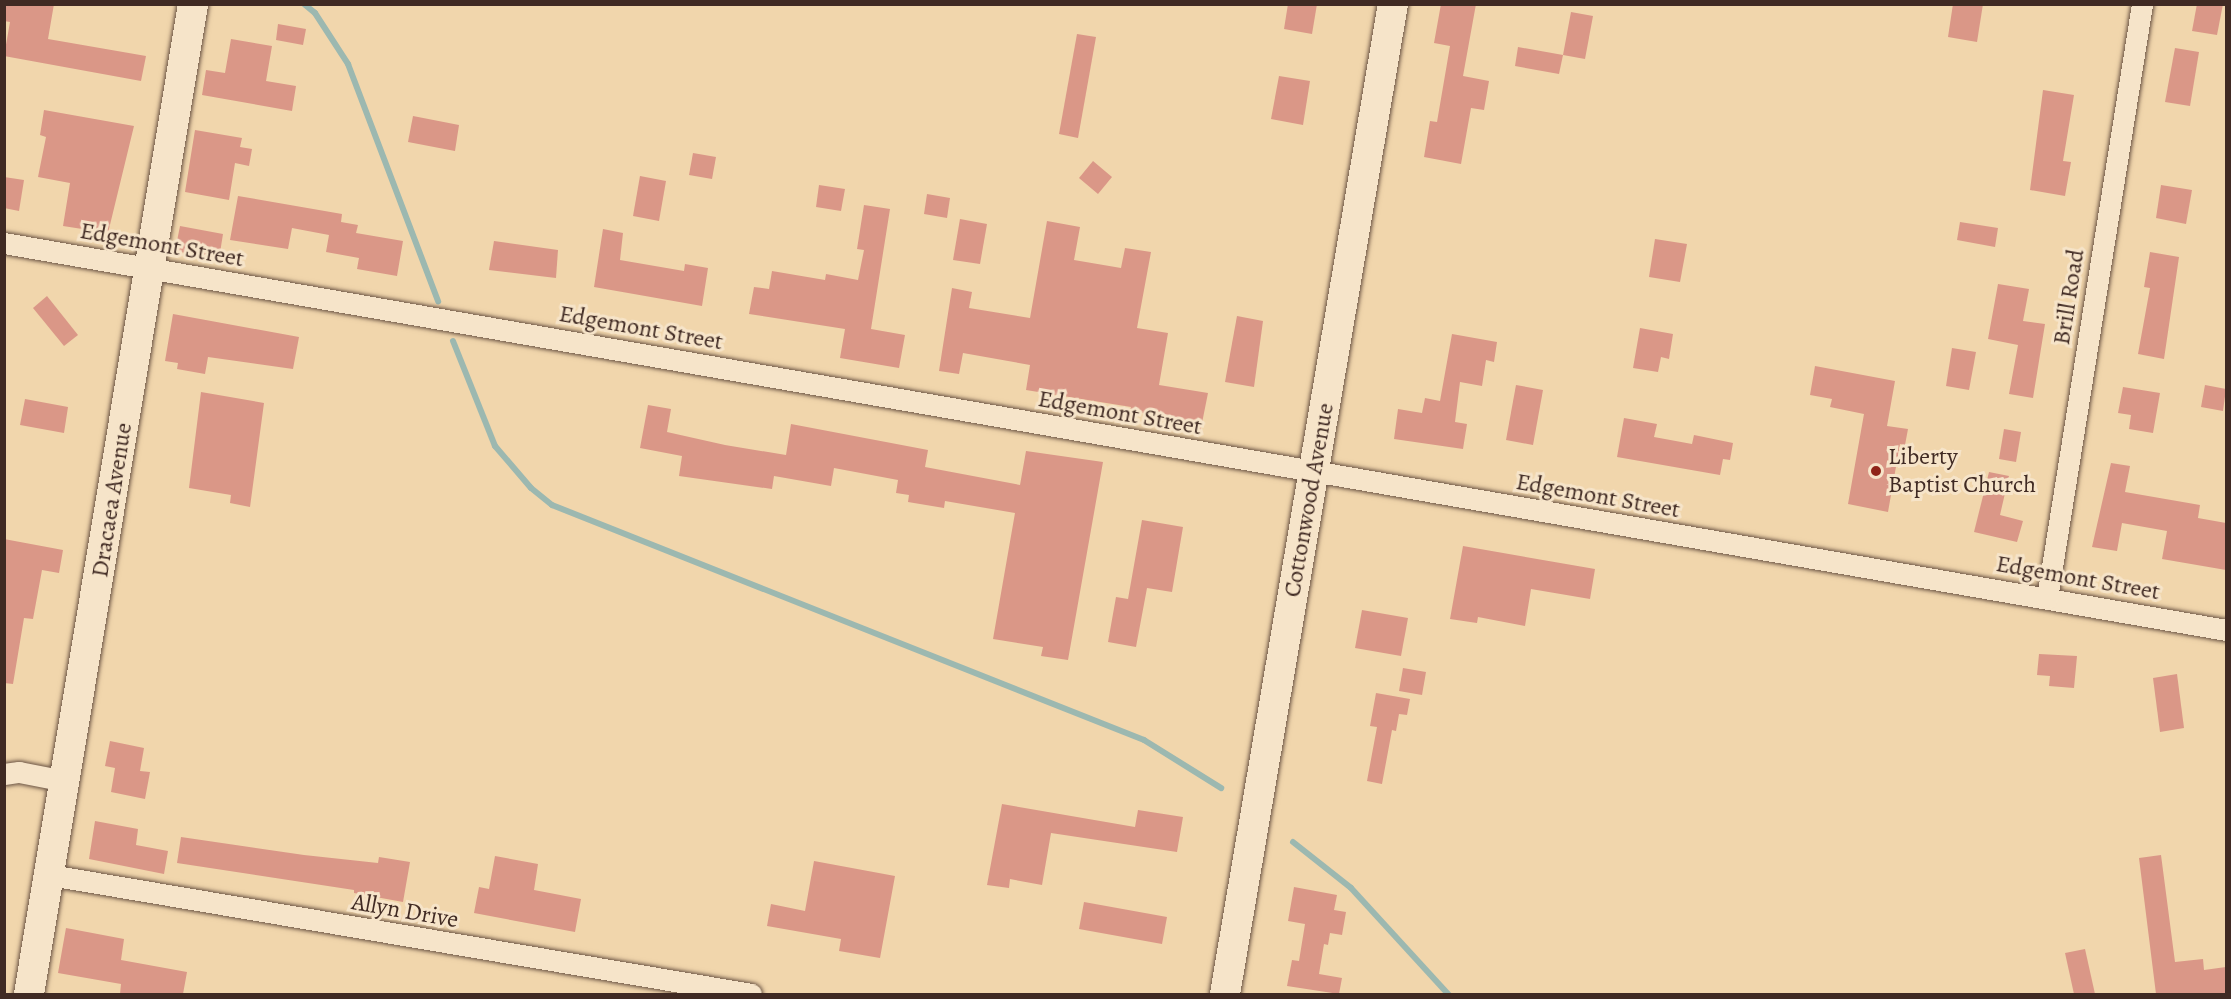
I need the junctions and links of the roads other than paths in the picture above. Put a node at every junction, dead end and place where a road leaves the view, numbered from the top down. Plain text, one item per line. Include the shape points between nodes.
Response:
1 (193, 4) edge
2 (1393, 4) edge
3 (2142, 4) edge
4 (4, 243) edge
5 (149, 268) junction
6 (1314, 473) junction
7 (2047, 598) junction
8 (2226, 630) edge
9 (4, 774) edge
10 (65, 781) junction
11 (50, 875) junction
12 (29, 994) edge
13 (751, 994) edge
14 (1225, 994) edge

1 - 5 street, Dracaea Avenue
2 - 6 street, Cottonwood Avenue
3 - 7 street, Brill Road
4 - 5 street, Edgemont Street
5 - 6 street, Edgemont Street
5 - 10 street, Dracaea Avenue
6 - 7 street, Edgemont Street
6 - 14 street, Cottonwood Avenue
7 - 8 street, Edgemont Street
9 - 10 street via 19,772
10 - 11 street, Dracaea Avenue
11 - 12 street, Dracaea Avenue
11 - 13 street, Allyn Drive

